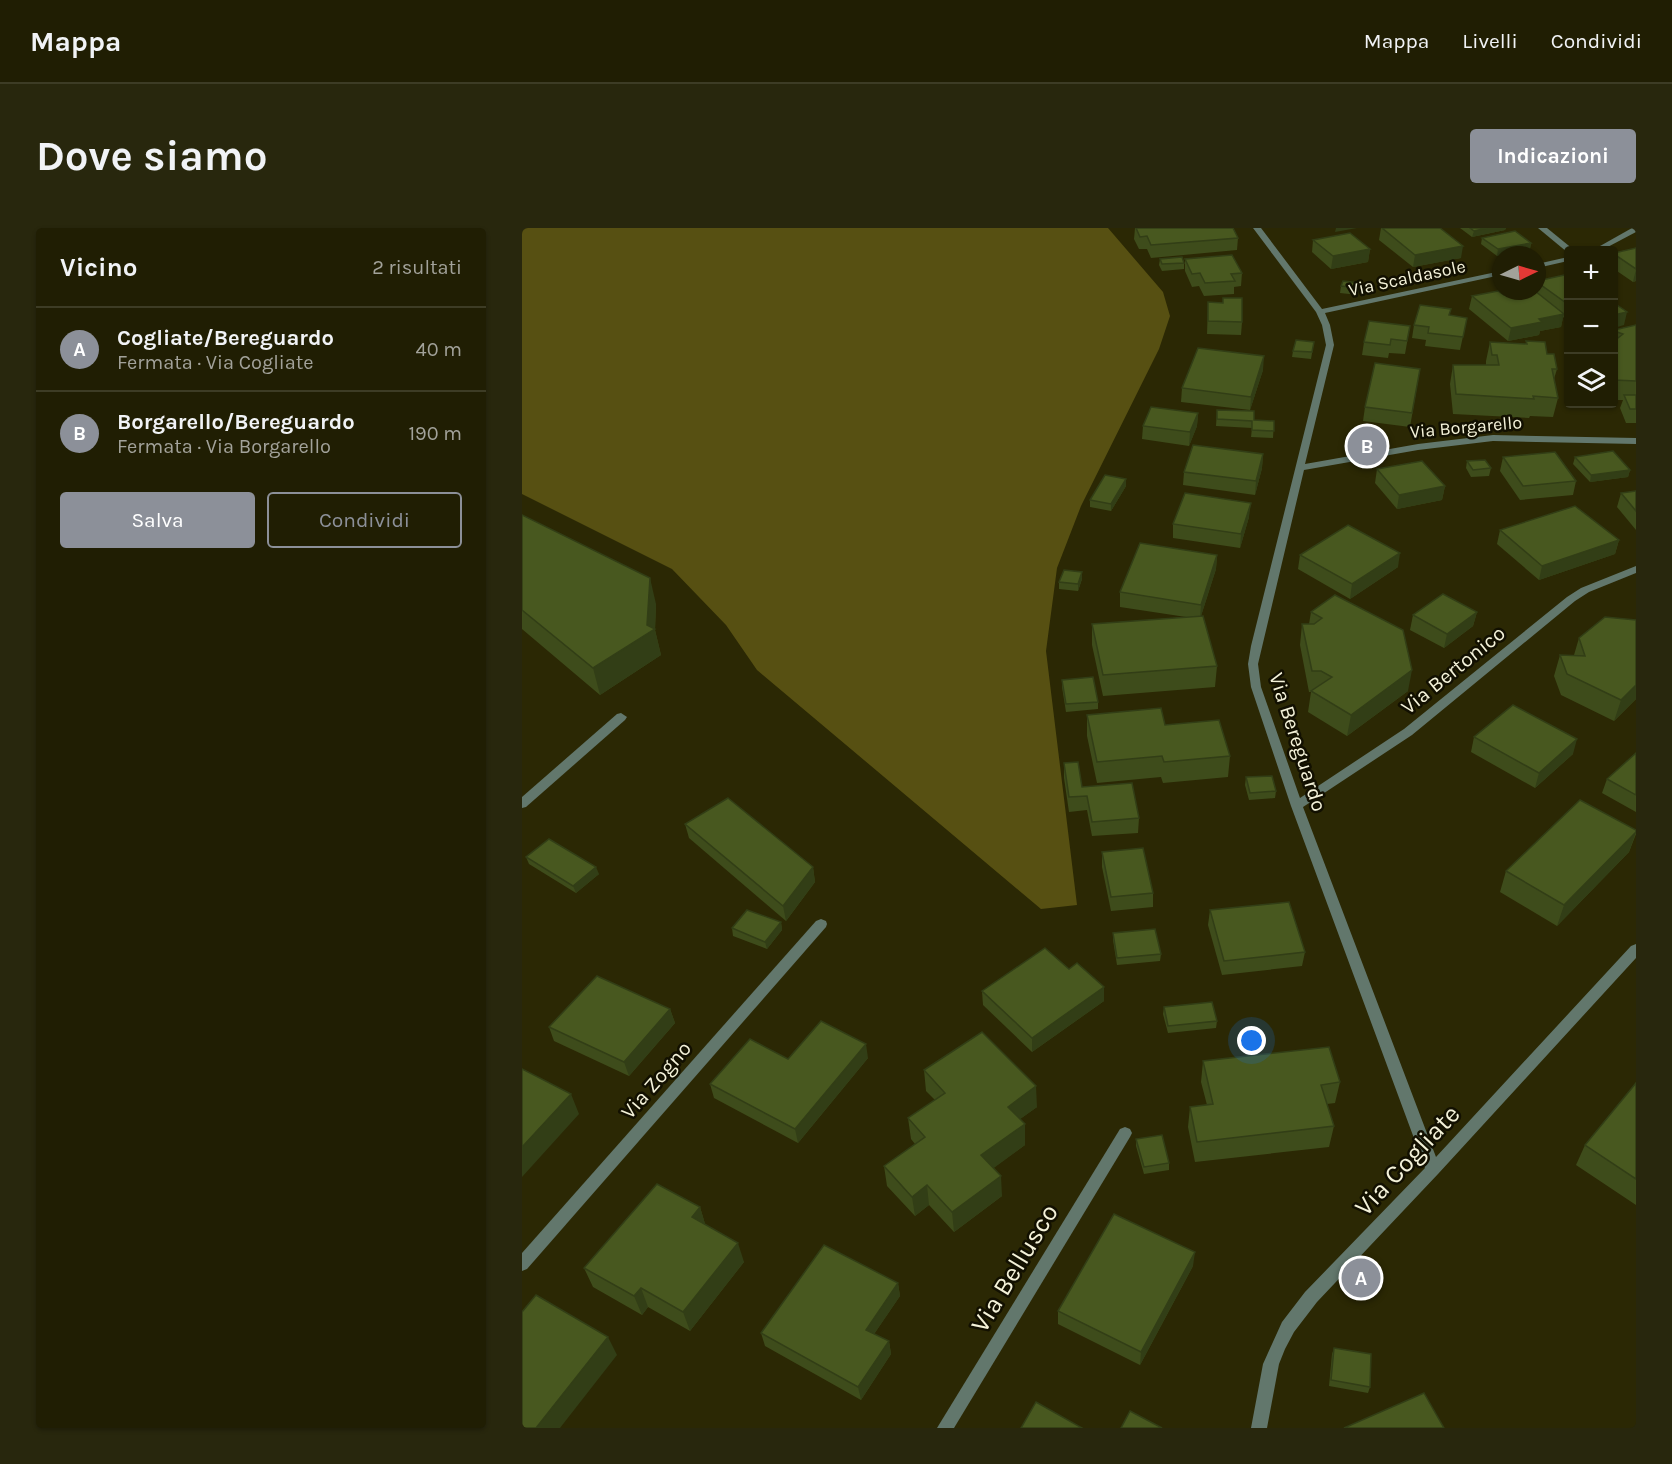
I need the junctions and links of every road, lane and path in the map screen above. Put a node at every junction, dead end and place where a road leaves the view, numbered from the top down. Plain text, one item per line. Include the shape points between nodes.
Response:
1 (1257, 228) edge
2 (1542, 228) edge
3 (1636, 229) edge
4 (1565, 246) edge
5 (1605, 246) edge
6 (1564, 260) edge
7 (1546, 264) edge
8 (1492, 275) edge
9 (1320, 312) junction
10 (1636, 441) edge
11 (1300, 468) junction
12 (1636, 569) edge
13 (621, 717) dead end
14 (522, 804) edge
15 (1297, 806) junction
16 (821, 924) dead end
17 (1636, 949) edge
18 (1125, 1133) dead end
19 (1433, 1170) junction
20 (522, 1264) edge
21 (945, 1428) edge
22 (1259, 1428) edge

1 - 9 street, Via Bereguardo
2 - 4 street
3 - 5 street
6 - 7 street
8 - 9 street, Via Scaldasole
9 - 11 street, Via Bereguardo via 1330,345
10 - 11 street, Via Borgarello via 1493,438
11 - 15 street, Via Bereguardo via 1253,664 1256,687
12 - 15 street, Via Bertonico via 1571,599 1408,732
13 - 14 street
15 - 19 street, Via Bereguardo
16 - 20 street, Via Zogno
17 - 19 street, Via Cogliate
18 - 21 street, Via Bellusco
19 - 22 street, Via Cogliate via 1311,1297 1288,1327 1271,1364

